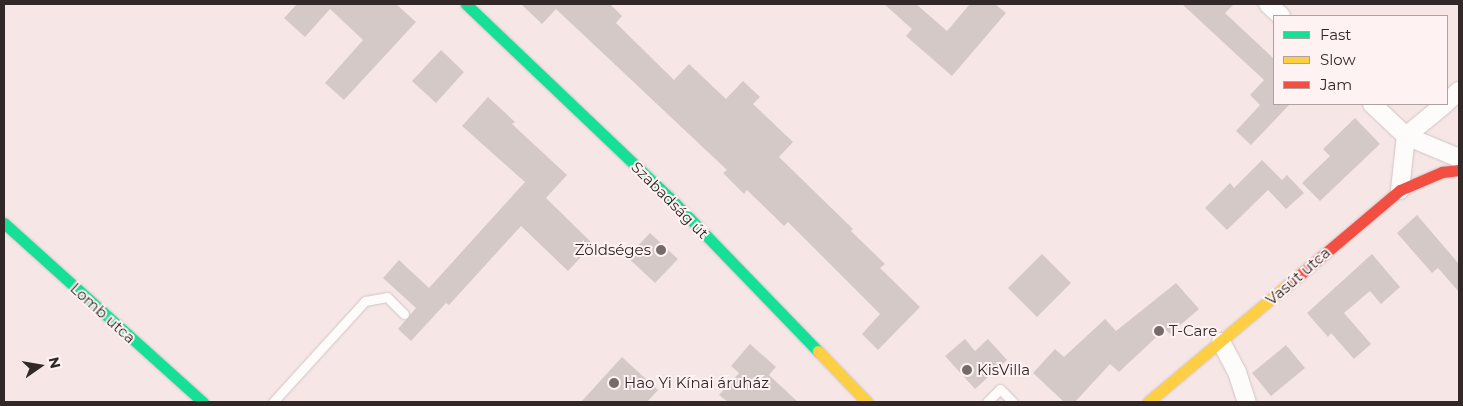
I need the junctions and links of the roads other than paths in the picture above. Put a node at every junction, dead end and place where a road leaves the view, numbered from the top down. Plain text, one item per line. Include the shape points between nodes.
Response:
1 (466, 4) edge
2 (1268, 4) edge
3 (1280, 15) edge
4 (1459, 91) edge
5 (1448, 101) edge
6 (1373, 105) edge
7 (1444, 105) edge
8 (1406, 136) junction
9 (1459, 158) edge
10 (1459, 170) edge
11 (1400, 190) junction
12 (4, 223) edge
13 (404, 314) dead end
14 (1221, 342) junction
15 (203, 402) edge
16 (273, 402) edge
17 (867, 402) edge
18 (987, 402) edge
19 (1013, 402) edge
20 (1148, 402) edge
21 (1247, 402) edge

1 - 17 street, Szabadság út via 670,198
2 - 3 street
4 - 5 street
6 - 8 street
7 - 8 street
8 - 9 street
8 - 11 street
10 - 11 street, Vasút utca via 1442,172
11 - 14 street, Vasút utca
12 - 15 street, Lomb utca
13 - 16 lane via 387,297 365,301
14 - 20 street, Vasút utca
14 - 21 street via 1237,372
18 - 19 lane via 1000,389

